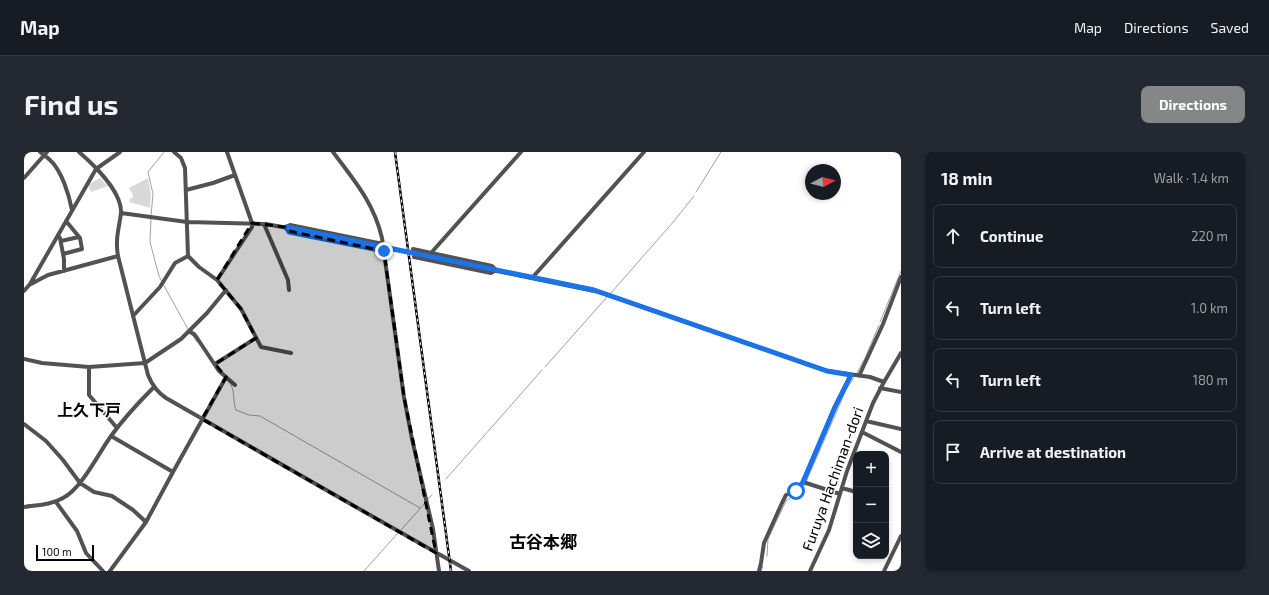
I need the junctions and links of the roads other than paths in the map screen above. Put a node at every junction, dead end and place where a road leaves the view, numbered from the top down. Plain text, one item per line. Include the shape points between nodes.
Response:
1 (40, 152) edge
2 (79, 152) edge
3 (120, 152) edge
4 (174, 152) edge
5 (227, 152) edge
6 (333, 152) edge
7 (521, 152) edge
8 (644, 152) edge
9 (46, 154) edge
10 (96, 169) junction
11 (235, 175) junction
12 (24, 178) edge
13 (186, 190) junction
14 (72, 210) junction
15 (120, 213) junction
16 (66, 220) junction
17 (187, 222) junction
18 (252, 223) junction
19 (264, 224) junction
20 (286, 227) junction
21 (58, 235) junction
22 (79, 237) junction
23 (61, 241) junction
24 (383, 244) junction
25 (412, 249) dead end
26 (384, 251) junction
27 (431, 253) junction
28 (63, 254) junction
29 (118, 256) junction
30 (188, 256) junction
31 (414, 257) dead end
32 (38, 270) junction
33 (496, 270) junction
34 (64, 271) junction
35 (47, 276) junction
36 (901, 277) edge
37 (532, 278) junction
38 (218, 280) junction
39 (30, 284) junction
40 (226, 290) junction
41 (289, 290) dead end
42 (24, 291) edge
43 (133, 316) junction
44 (189, 331) junction
45 (256, 338) junction
46 (291, 353) dead end
47 (901, 353) edge
48 (24, 359) edge
49 (145, 363) junction
50 (215, 364) junction
51 (88, 367) junction
52 (851, 375) junction
53 (859, 376) junction
54 (226, 377) junction
55 (884, 382) junction
56 (235, 385) dead end
57 (154, 387) junction
58 (880, 388) junction
59 (901, 392) edge
60 (202, 419) junction
61 (866, 421) junction
62 (24, 424) edge
63 (117, 428) junction
64 (901, 429) edge
65 (862, 432) junction
66 (111, 436) junction
67 (901, 452) edge
68 (173, 472) junction
69 (803, 482) junction
70 (80, 483) junction
71 (842, 488) junction
72 (853, 491) edge
73 (840, 494) junction
74 (56, 502) junction
75 (24, 507) edge
76 (146, 522) junction
77 (901, 536) edge
78 (436, 552) junction
79 (103, 571) edge
80 (110, 571) edge
81 (439, 571) edge
82 (468, 571) edge
83 (758, 571) edge
84 (810, 571) edge
85 (884, 571) edge

1 - 9 street
2 - 10 street
3 - 10 street
4 - 13 street via 181,158 185,168
5 - 11 street
6 - 24 street via 374,210
7 - 27 street
8 - 37 street
9 - 12 street
9 - 14 street via 56,167
10 - 14 street
10 - 15 street via 116,193
11 - 13 street
11 - 18 street
13 - 17 street
14 - 16 street
15 - 17 street
15 - 29 street via 116,244
16 - 21 street
16 - 22 street
17 - 18 street
17 - 30 street
18 - 19 street
18 - 38 street via 252,227
19 - 20 street
19 - 41 street via 288,280
20 - 24 street via 290,225
20 - 26 street via 289,232
20 - 33 street, bridge
21 - 23 street
21 - 32 street
22 - 23 street
22 - 28 street via 82,249
23 - 28 street
24 - 26 street
25 - 27 street
26 - 78 street via 404,397
27 - 33 street via 492,266
28 - 34 street
29 - 34 street
29 - 43 street
30 - 38 street
30 - 43 street via 175,263 160,287
31 - 33 street via 491,273
32 - 35 street
32 - 39 street
33 - 37 street
34 - 35 street
35 - 39 street
36 - 53 street
37 - 52 street via 605,294 827,371
38 - 40 street
39 - 42 street
40 - 44 street
40 - 45 street via 241,309
43 - 49 street
44 - 49 street
44 - 50 street
45 - 46 street via 261,347
45 - 50 street
47 - 55 street, Furuya Hachiman-dori
48 - 51 street
49 - 51 street
49 - 57 street
50 - 54 street
51 - 63 street via 89,395
52 - 53 street
52 - 69 street
53 - 55 street
54 - 56 street
54 - 60 street
55 - 58 street, Furuya Hachiman-dori
57 - 60 street via 166,398
57 - 63 street
58 - 59 street
58 - 61 street, Furuya Hachiman-dori
60 - 68 street
60 - 78 street
61 - 64 street
61 - 65 street, Furuya Hachiman-dori
62 - 70 street via 46,441
63 - 66 street
65 - 67 street
65 - 71 street, Furuya Hachiman-dori
66 - 68 street
66 - 70 street
68 - 76 street
69 - 73 street
69 - 83 street via 796,491 786,496 782,503 764,543
70 - 74 street
70 - 76 street via 94,492 118,500
71 - 72 street
71 - 73 street, Furuya Hachiman-dori
73 - 84 street, Furuya Hachiman-dori via 829,530
74 - 75 street
74 - 79 street via 77,531 86,553
76 - 80 street
77 - 85 street
78 - 81 street
78 - 82 street

